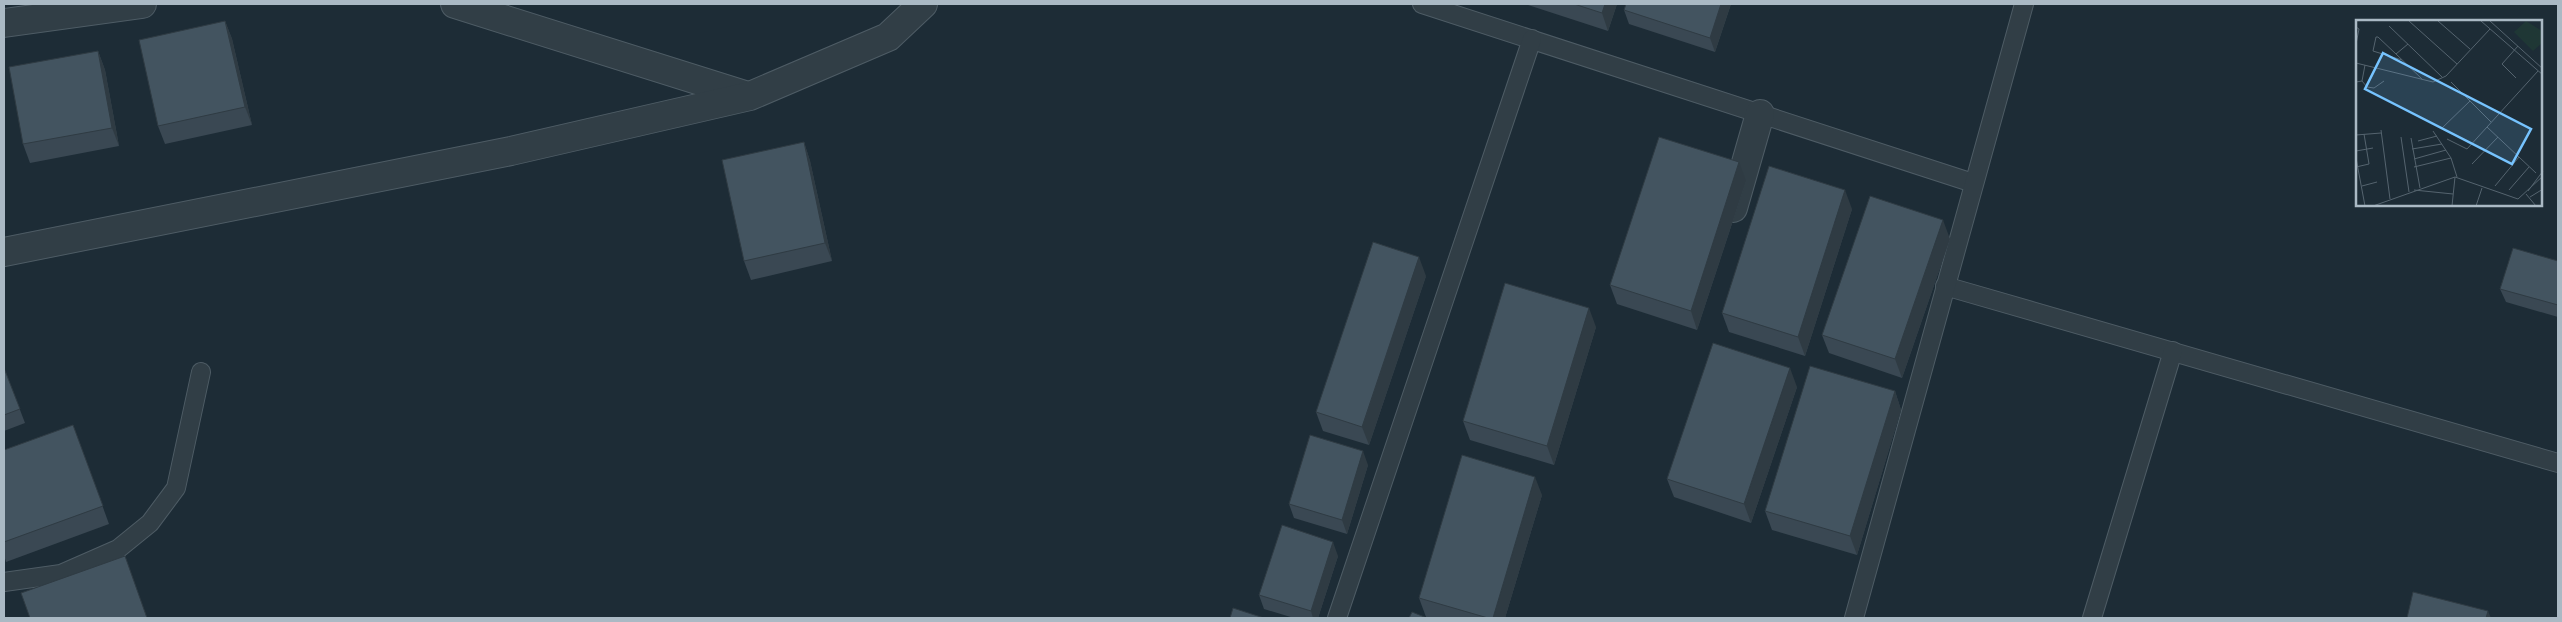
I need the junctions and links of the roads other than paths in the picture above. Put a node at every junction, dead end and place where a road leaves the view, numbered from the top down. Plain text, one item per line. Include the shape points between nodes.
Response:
1 (142, 4) edge
2 (455, 4) edge
3 (923, 4) edge
4 (1422, 4) edge
5 (2024, 4) edge
6 (4, 23) edge
7 (1532, 39) junction
8 (750, 96) junction
9 (1760, 114) junction
10 (1973, 183) junction
11 (1725, 233) edge
12 (4, 252) edge
13 (1944, 286) junction
14 (2173, 352) junction
15 (201, 372) dead end
16 (2558, 463) edge
17 (4, 582) edge
18 (1337, 618) edge
19 (1854, 618) edge
20 (2092, 618) edge

1 - 6 street
2 - 8 street
3 - 8 street via 888,37
4 - 7 lane
5 - 10 lane
7 - 9 lane
7 - 18 lane
8 - 12 street via 511,151
9 - 10 lane
9 - 11 street
10 - 13 lane
13 - 14 lane
13 - 19 lane
14 - 16 lane
14 - 20 lane
15 - 17 lane via 176,488 150,523 118,549 62,574

